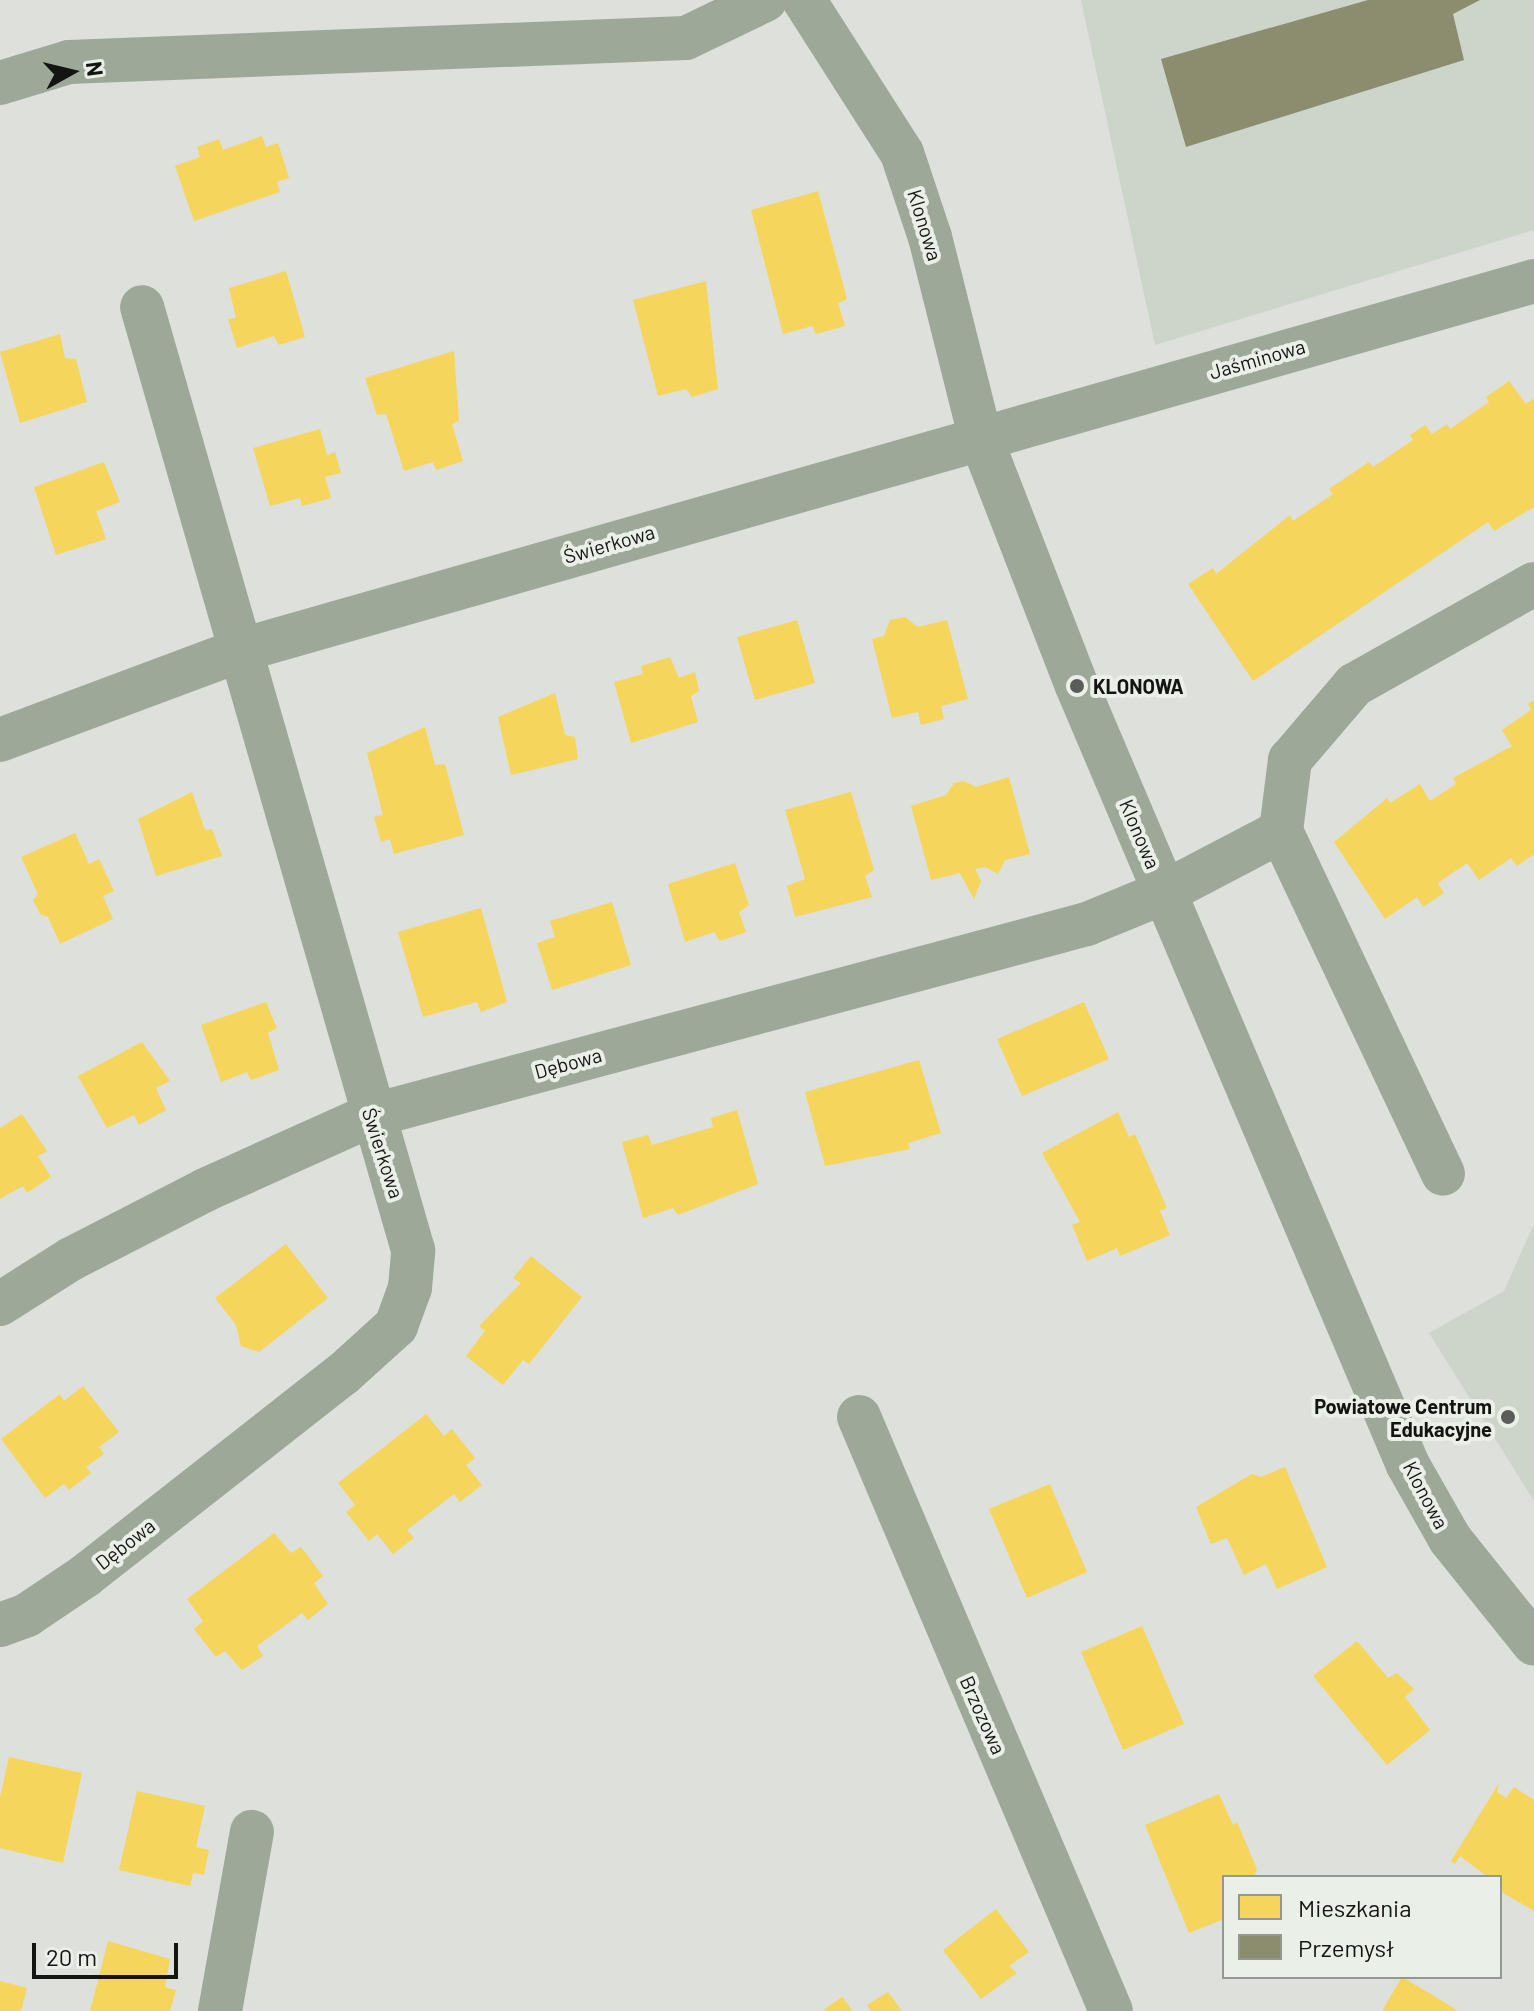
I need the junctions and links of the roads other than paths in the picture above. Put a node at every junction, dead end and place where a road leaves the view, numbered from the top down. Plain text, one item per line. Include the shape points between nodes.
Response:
1 (765, 0) edge
2 (804, 0) edge
3 (0, 83) edge
4 (1534, 281) edge
5 (142, 307) dead end
6 (980, 436) junction
7 (1534, 584) edge
8 (238, 651) junction
9 (0, 740) edge
10 (1281, 831) junction
11 (1165, 892) junction
12 (370, 1116) junction
13 (1443, 1174) dead end
14 (410, 1288) joint
15 (0, 1304) edge
16 (859, 1417) dead end
17 (0, 1625) edge
18 (1534, 1644) edge
19 (252, 1832) dead end
20 (220, 2011) edge
21 (1111, 2011) edge

1 - 3 street via 686,38 69,62
2 - 6 street, Klonowa via 902,153 930,237
4 - 6 street, Jaśminowa
5 - 8 street, Świerkowa
6 - 8 street, Świerkowa
6 - 11 street, Klonowa
7 - 10 street via 1354,685 1290,760
8 - 9 street, Świerkowa
8 - 12 street, Świerkowa
10 - 11 street, Dębowa
10 - 13 street
11 - 12 street, Dębowa via 1087,924
11 - 18 street, Klonowa via 1408,1465 1450,1539
12 - 14 street, Świerkowa via 413,1250
12 - 15 street, Dębowa via 165,1211 71,1259
14 - 17 street, Dębowa via 396,1326 343,1374 85,1576 27,1615
16 - 21 street, Brzozowa
19 - 20 street

